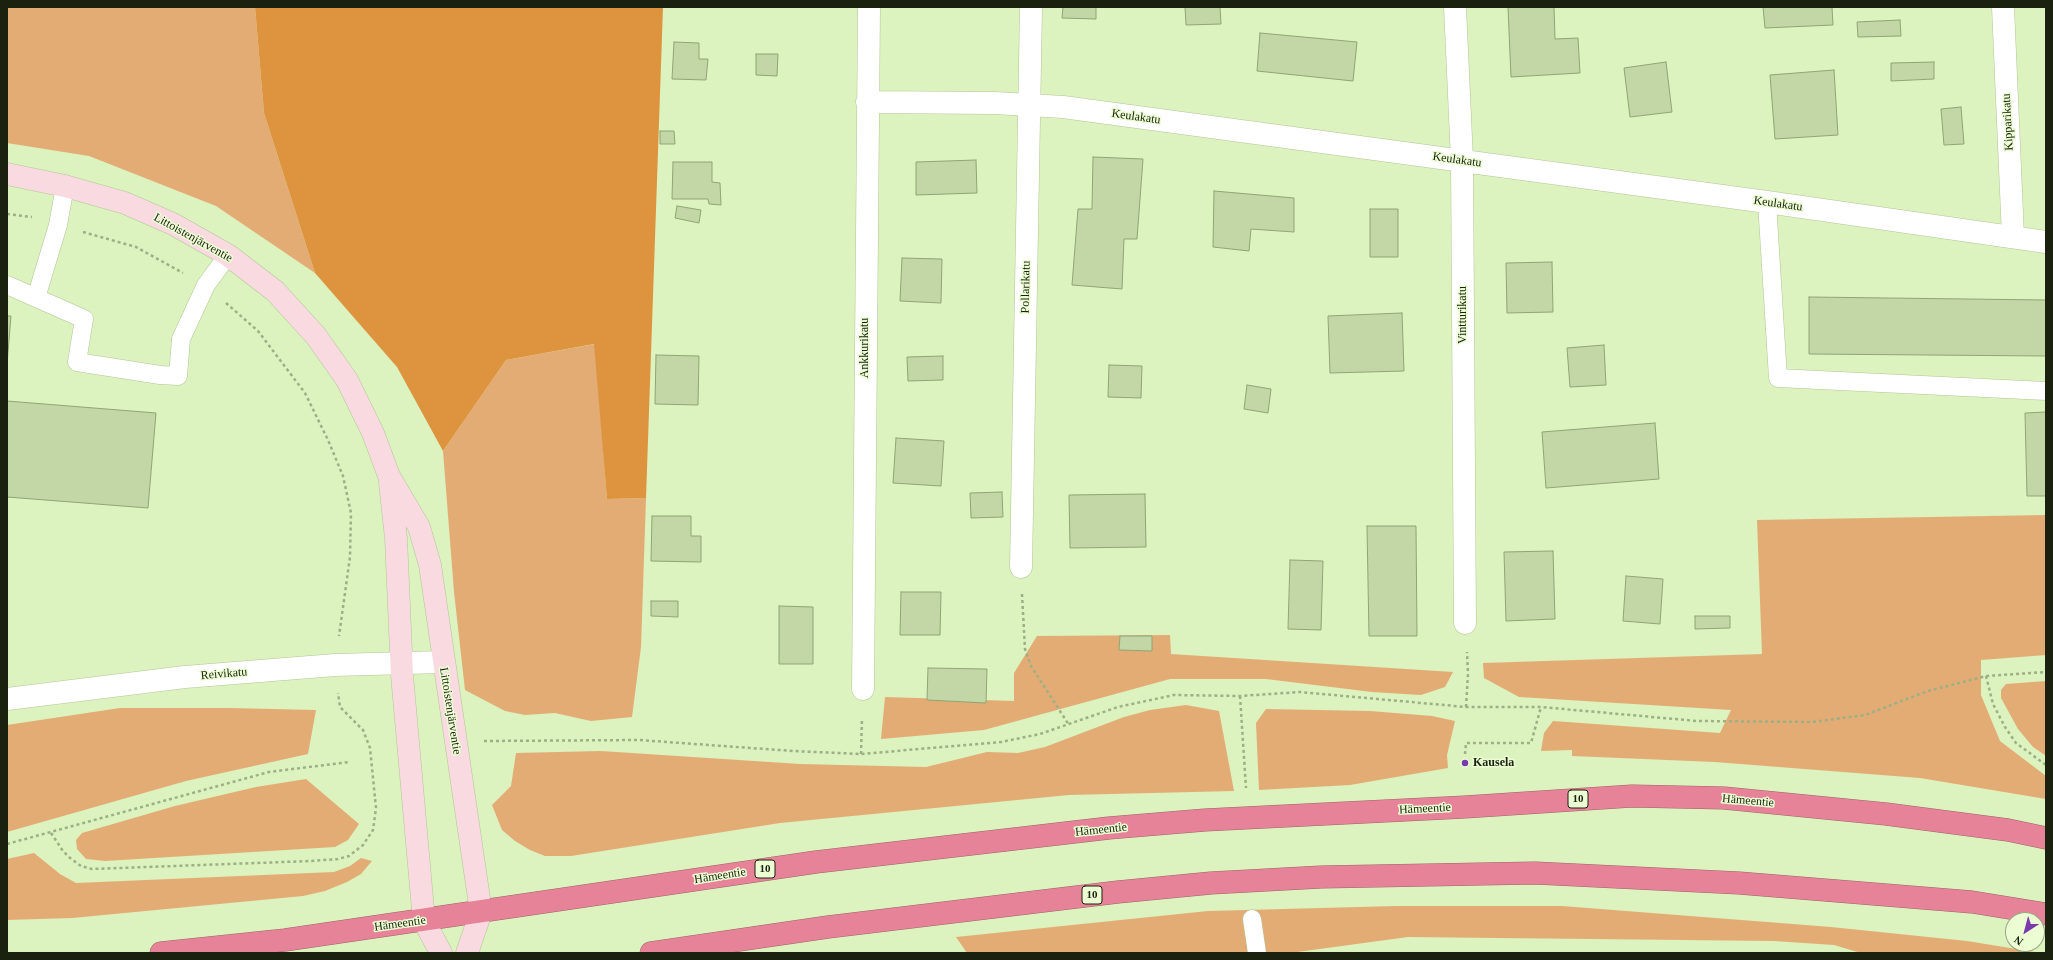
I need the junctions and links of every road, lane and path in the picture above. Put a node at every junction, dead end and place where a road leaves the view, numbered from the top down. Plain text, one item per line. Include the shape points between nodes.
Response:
1 (869, 7) edge
2 (1031, 7) edge
3 (1455, 7) edge
4 (2003, 7) edge
5 (867, 102) junction
6 (1030, 104) junction
7 (1462, 160) junction
8 (7, 174) edge
9 (65, 186) junction
10 (1767, 202) junction
11 (7, 214) edge
12 (58, 224) junction
13 (2013, 237) junction
14 (2046, 242) edge
15 (228, 255) junction
16 (7, 285) edge
17 (206, 285) junction
18 (36, 298) junction
19 (2046, 391) edge
20 (389, 476) junction
21 (1021, 567) joint
22 (1465, 623) joint
23 (401, 662) junction
24 (443, 662) junction
25 (335, 665) junction
26 (2046, 672) edge
27 (1986, 676) junction
28 (863, 689) joint
29 (1240, 696) junction
30 (7, 699) edge
31 (1466, 707) junction
32 (1541, 707) junction
33 (1069, 725) junction
34 (484, 741) dead end
35 (861, 754) junction
36 (1465, 754) dead end
37 (349, 762) dead end
38 (2046, 765) edge
39 (1246, 788) dead end
40 (51, 833) junction
41 (2046, 838) edge
42 (7, 844) edge
43 (481, 912) junction
44 (2046, 914) edge
45 (1252, 919) dead end
46 (424, 921) junction
47 (161, 953) edge
48 (441, 953) edge
49 (467, 953) edge
50 (651, 953) edge
51 (1257, 953) edge

1 - 5 street, Ankkurikatu
2 - 6 street, Pollarikatu
3 - 7 street, Vintturikatu
4 - 13 street, Kipparikatu
5 - 6 street, Keulakatu
5 - 28 street, Ankkurikatu
6 - 7 street, Keulakatu
6 - 21 street, Pollarikatu
7 - 10 street, Keulakatu
7 - 22 street, Vintturikatu
8 - 9 street, Littoistenjärventie
9 - 12 lane
9 - 15 street, Littoistenjärventie via 125,203 173,224
10 - 13 street, Keulakatu
10 - 19 lane via 1778,378
11 - 12 path via 28,216
12 - 17 path via 136,247
12 - 18 lane
13 - 14 street, Keulakatu
15 - 17 lane
15 - 20 street, Littoistenjärventie via 275,291 316,336 347,380 373,433
16 - 18 lane
17 - 18 lane via 181,339 178,376 77,362 84,319
17 - 25 path via 258,331 305,393 343,476 352,512 350,557
20 - 23 street, Littoistenjärventie via 396,538
20 - 24 street, Littoistenjärventie via 419,527 430,565
21 - 33 path via 1025,649 1031,666
22 - 31 path via 1468,674
23 - 24 street, Reivikatu
23 - 25 street, Reivikatu
23 - 46 street, Littoistenjärventie
24 - 43 street, Littoistenjärventie
25 - 30 street, Reivikatu via 185,677
25 - 40 path via 340,707 363,730 370,748 376,808 373,830 363,846 349,856 311,861 92,869 81,866 70,858
26 - 27 path
27 - 32 path via 1928,691 1865,715 1813,722 1697,721
27 - 38 path via 1993,704 2005,727 2016,743
28 - 35 path
29 - 31 path via 1300,692
29 - 33 path via 1174,696 1118,707
29 - 39 path
31 - 32 path
32 - 36 path via 1531,743 1466,743
33 - 35 path via 1001,742
34 - 35 path via 639,740 793,752
37 - 40 path via 269,772
40 - 42 path
41 - 43 highway, Hämeentie / 10 via 2008,830 1894,815 1724,798 1632,796 1205,820 1109,828 816,862
43 - 46 highway, Hämeentie / 10
43 - 49 street, Littoistenjärventie
44 - 50 highway, 10 via 1972,902 1693,880 1536,873 1320,877 1211,882 1126,891 828,927
45 - 51 lane
46 - 47 highway, Hämeentie / 10 via 286,940
46 - 48 street, Littoistenjärventie

